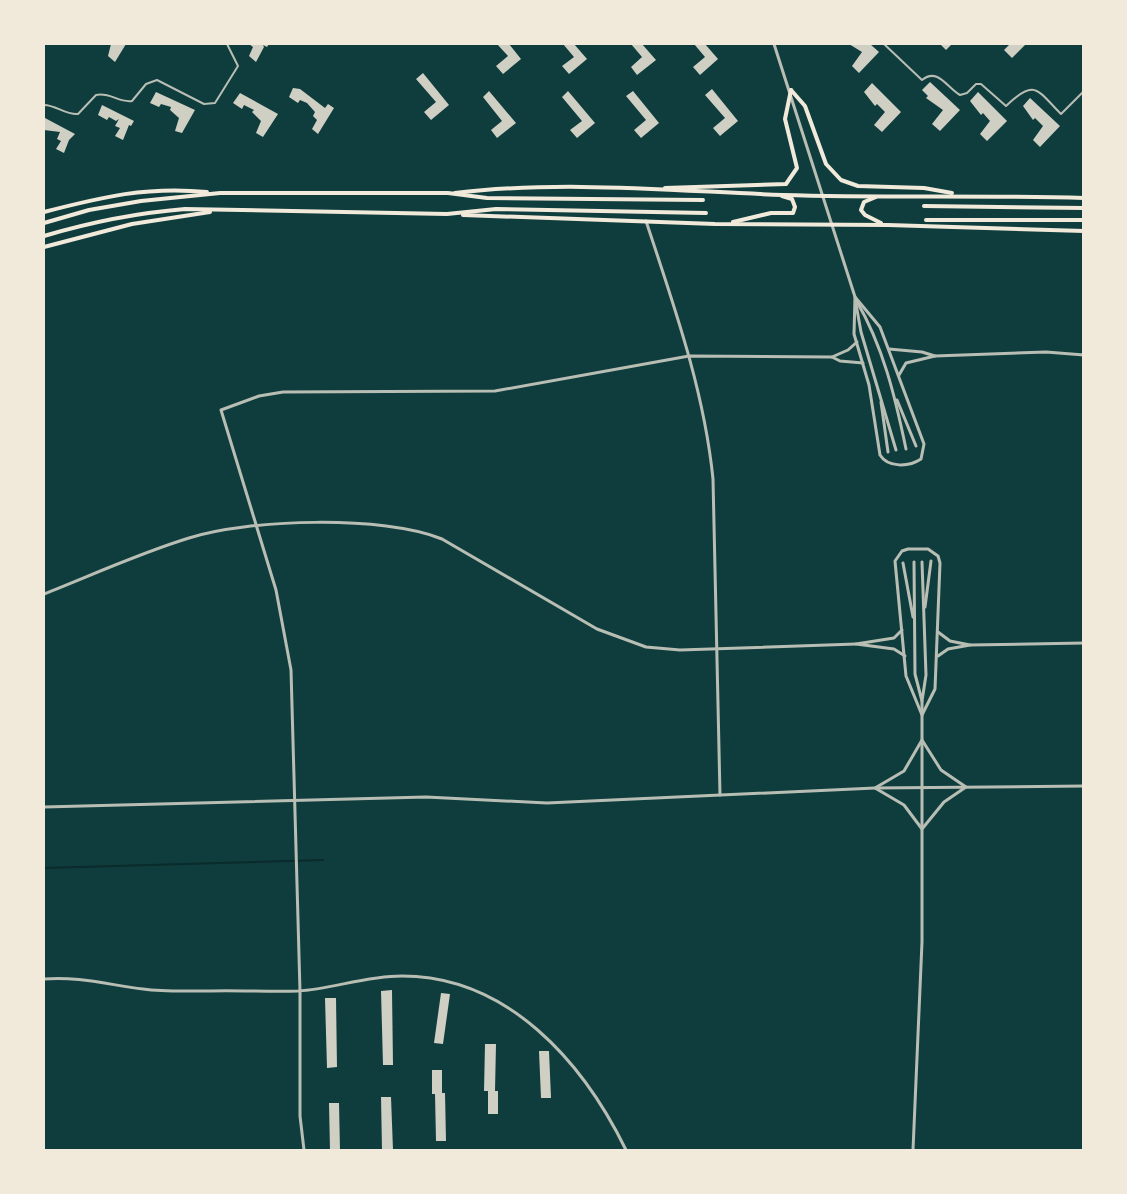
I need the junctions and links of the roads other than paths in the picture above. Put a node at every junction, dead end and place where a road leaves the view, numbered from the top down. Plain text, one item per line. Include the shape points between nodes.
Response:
1 (228, 44) edge
2 (774, 44) edge
3 (884, 44) edge
4 (790, 90) junction
5 (1083, 91) edge
6 (44, 105) edge
7 (650, 190) junction
8 (220, 193) junction
9 (448, 193) junction
10 (779, 194) junction
11 (879, 195) junction
12 (962, 195) junction
13 (824, 196) junction
14 (1083, 198) edge
15 (703, 200) dead end
16 (924, 206) dead end
17 (1083, 208) edge
18 (219, 210) junction
19 (44, 212) edge
20 (706, 213) dead end
21 (447, 214) junction
22 (926, 220) dead end
23 (1083, 220) edge
24 (646, 221) junction
25 (44, 224) edge
26 (724, 224) junction
27 (833, 225) junction
28 (888, 225) junction
29 (1083, 231) edge
30 (44, 236) edge
31 (44, 247) edge
32 (855, 298) junction
33 (857, 342) junction
34 (888, 349) junction
35 (1083, 355) edge
36 (689, 356) junction
37 (832, 357) junction
38 (935, 357) junction
39 (863, 363) junction
40 (898, 376) junction
41 (880, 391) junction
42 (894, 391) junction
43 (916, 446) dead end
44 (906, 449) dead end
45 (896, 450) dead end
46 (888, 452) dead end
47 (256, 527) junction
48 (931, 561) dead end
49 (914, 562) dead end
50 (922, 562) dead end
51 (903, 563) dead end
52 (44, 594) edge
53 (924, 617) junction
54 (914, 627) junction
55 (902, 630) junction
56 (937, 632) junction
57 (856, 644) junction
58 (1083, 644) edge
59 (970, 645) junction
60 (715, 649) junction
61 (905, 656) junction
62 (936, 658) junction
63 (922, 701) junction
64 (922, 715) junction
65 (922, 740) junction
66 (1083, 786) edge
67 (922, 787) junction
68 (966, 787) junction
69 (875, 788) junction
70 (720, 795) junction
71 (295, 800) junction
72 (44, 807) edge
73 (922, 829) junction
74 (44, 979) edge
75 (300, 991) junction
76 (304, 1150) edge
77 (626, 1150) edge
78 (913, 1150) edge

1 - 6 street via 238,66 215,104 204,104 157,80 146,84 132,101 96,95 78,114
2 - 4 street
3 - 5 street via 921,80 927,76 940,77 960,95 981,84 1006,106 1021,91 1033,90 1061,114
4 - 7 main road via 785,119 797,168 786,184
4 - 12 main road via 805,106 826,164 841,180 858,186 924,188
4 - 13 street
7 - 9 main road via 486,189
7 - 10 main road
8 - 9 main road
8 - 19 main road via 149,190
8 - 25 main road via 89,210
9 - 15 main road via 487,198
10 - 13 main road
10 - 26 main road via 792,200 793,213 771,213
11 - 12 main road
11 - 13 main road
11 - 28 main road via 864,202 861,210
12 - 14 main road
13 - 27 street
16 - 17 main road
18 - 21 main road
18 - 30 main road via 143,213 92,221
18 - 31 main road via 132,224
20 - 21 main road via 496,208
21 - 24 main road
22 - 23 main road
24 - 26 main road
24 - 36 street
26 - 27 main road
27 - 28 main road
27 - 32 street
28 - 29 main road
32 - 33 street
32 - 34 street via 880,327
32 - 41 street via 861,332
32 - 42 street via 873,330
33 - 37 street
33 - 39 street
34 - 38 street
34 - 40 street
35 - 38 street via 1046,352
36 - 37 street
36 - 47 street via 495,391 283,392 221,410
36 - 60 street via 704,409 713,479
37 - 39 street
38 - 40 street via 906,363
39 - 40 street via 880,455 892,465 915,463 921,459 924,444
41 - 45 street
41 - 46 street
42 - 43 street
42 - 44 street
47 - 52 street via 188,538
47 - 60 street via 374,523 423,531 616,638 663,650
47 - 71 street via 276,590 290,660
48 - 53 street
49 - 54 street
50 - 53 street
51 - 54 street
53 - 63 street via 926,675
54 - 63 street via 915,674
55 - 56 street via 895,561 902,551 928,549 938,556 940,563
55 - 57 street via 894,638
55 - 61 street
56 - 59 street via 950,641
56 - 62 street
57 - 60 street
57 - 61 street via 894,649
58 - 59 street
59 - 62 street via 948,649
60 - 70 street
61 - 64 street via 906,676
62 - 64 street via 935,689
63 - 64 street
64 - 65 street
65 - 67 street
65 - 68 street via 941,770
65 - 69 street via 904,771
66 - 68 street
67 - 68 street
67 - 69 street
67 - 73 street
68 - 73 street via 944,802
69 - 70 street
69 - 73 street via 904,805
70 - 71 street via 548,803 426,797
71 - 72 street
71 - 75 street
73 - 78 street via 922,942
74 - 75 street via 173,992
75 - 76 street via 300,1116
75 - 77 street via 357,979 403,976 452,981 485,993 534,1026 574,1067 608,1113

